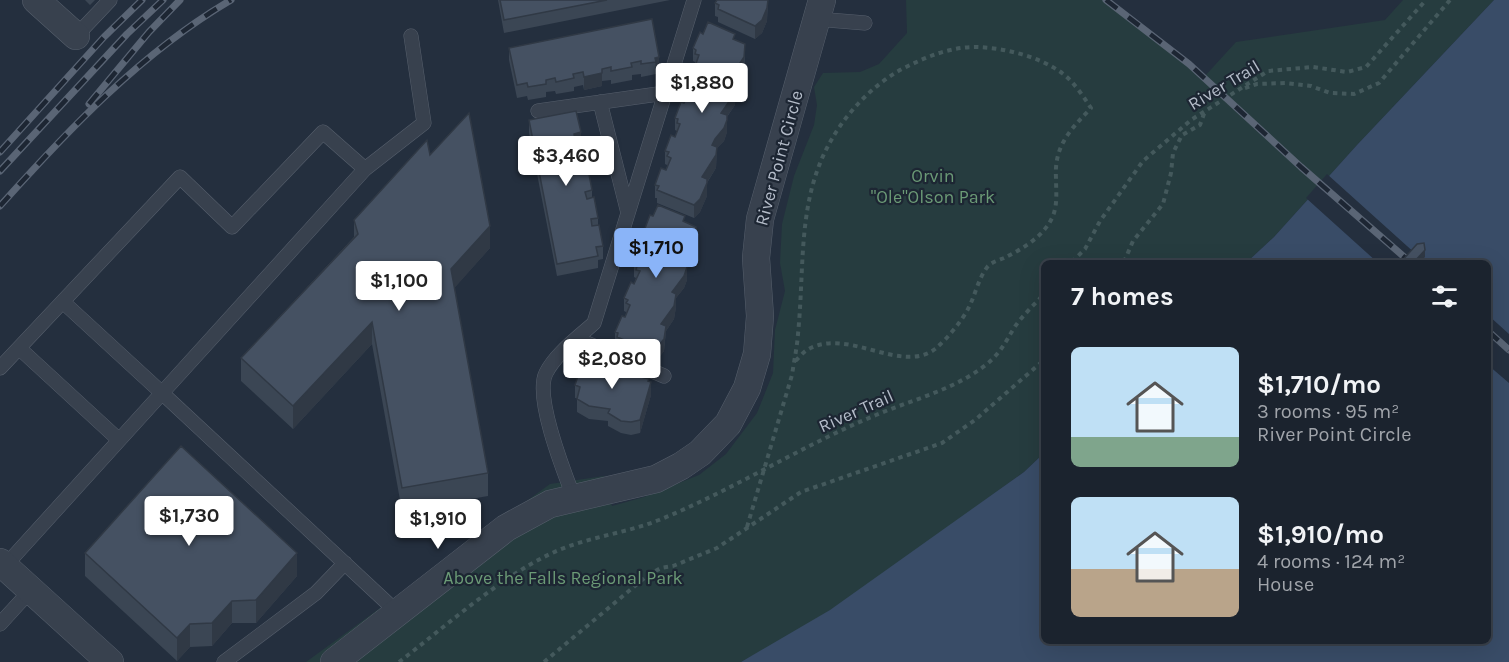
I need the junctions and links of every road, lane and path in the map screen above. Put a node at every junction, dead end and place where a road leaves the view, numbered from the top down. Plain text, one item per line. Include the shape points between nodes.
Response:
1 (36, 0) edge
2 (110, 0) edge
3 (694, 0) edge
4 (1426, 0) edge
5 (1450, 0) edge
6 (819, 9) edge
7 (865, 23) dead end
8 (76, 36) joint
9 (411, 36) dead end
10 (1239, 90) junction
11 (665, 93) junction
12 (600, 102) junction
13 (1205, 110) junction
14 (538, 111) dead end
15 (365, 169) junction
16 (628, 213) junction
17 (1074, 260) edge
18 (1125, 260) edge
19 (1041, 298) edge
20 (63, 302) junction
21 (577, 339) junction
22 (19, 348) junction
23 (794, 362) junction
24 (1041, 363) edge
25 (0, 368) edge
26 (664, 376) dead end
27 (162, 393) junction
28 (119, 440) junction
29 (766, 467) junction
30 (574, 498) junction
31 (747, 527) junction
32 (345, 563) junction
33 (2, 564) edge
34 (30, 590) junction
35 (397, 612) junction
36 (0, 624) edge
37 (110, 662) edge
38 (224, 662) edge
39 (334, 662) edge
40 (399, 662) edge
41 (544, 662) edge

1 - 8 street
2 - 8 lane
3 - 11 lane
4 - 10 path, River Trail via 1366,67 1347,72 1313,68 1268,71
5 - 10 path via 1380,83 1354,94 1286,83 1257,84
6 - 7 lane
6 - 30 street, River Point Circle via 760,219 756,258 760,316 757,354 747,388 728,424 681,466 656,479
9 - 15 lane via 424,123
10 - 13 path, River Trail
11 - 12 lane
11 - 16 lane
12 - 14 lane
12 - 16 lane
13 - 17 path, River Trail via 1143,160
13 - 18 path via 1200,125 1182,135 1173,153 1163,204 1133,241
15 - 20 lane via 322,132 231,227 180,177
15 - 27 lane
16 - 21 lane via 594,322
19 - 29 path, River Trail via 1005,346 986,364 945,390 875,415
20 - 22 lane
20 - 27 lane
21 - 26 lane
21 - 30 lane via 546,374 543,396 557,453
22 - 25 lane
22 - 28 lane
23 - 23 path via 807,206 817,167 835,131 860,100 888,77 926,57 958,47 1010,51 1062,74 1091,108 1070,130 1056,156 1058,198 1052,219 1029,245 990,264 955,328 934,350 921,356 894,357 860,346 828,344 808,350
23 - 29 path
24 - 31 path via 975,420 942,442 801,492
27 - 28 lane
27 - 32 lane
28 - 33 lane
29 - 31 path
29 - 40 path, River Trail via 657,521 553,552 528,565
30 - 35 street, River Point Circle via 550,504 506,528
31 - 41 path via 717,548 648,575
32 - 35 lane
32 - 38 lane via 316,593
33 - 34 street
34 - 36 lane
34 - 37 street
35 - 39 street, River Point Circle

